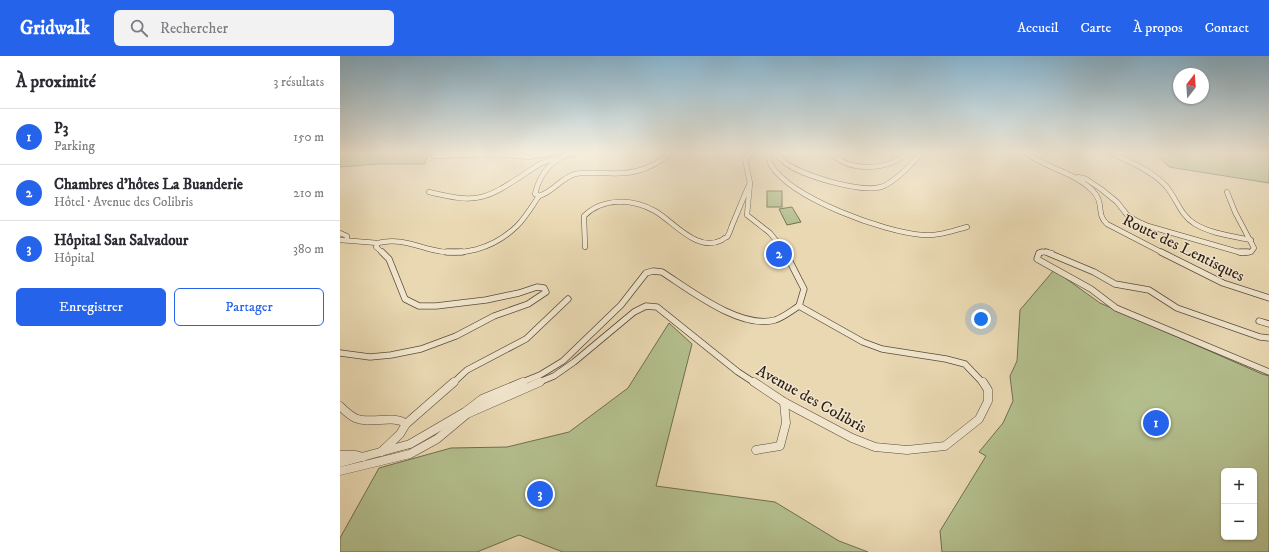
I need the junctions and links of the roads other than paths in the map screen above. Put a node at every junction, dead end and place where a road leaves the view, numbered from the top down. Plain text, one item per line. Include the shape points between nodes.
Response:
1 (523, 176) edge
2 (543, 176) edge
3 (569, 176) edge
4 (749, 176) edge
5 (783, 176) edge
6 (813, 176) edge
7 (895, 176) edge
8 (1154, 176) edge
9 (1076, 177) joint
10 (750, 183) junction
11 (429, 192) dead end
12 (1227, 192) dead end
13 (539, 196) junction
14 (967, 227) dead end
15 (340, 233) edge
16 (340, 240) edge
17 (347, 240) junction
18 (1251, 240) junction
19 (378, 243) junction
20 (585, 247) dead end
21 (1269, 298) edge
22 (568, 300) dead end
23 (799, 306) junction
24 (1259, 320) dead end
25 (1269, 324) edge
26 (1269, 338) edge
27 (340, 353) edge
28 (1269, 372) edge
29 (784, 402) junction
30 (340, 406) edge
31 (466, 413) junction
32 (406, 424) junction
33 (756, 450) dead end
34 (381, 453) junction
35 (340, 455) edge
36 (363, 458) junction
37 (340, 463) edge
38 (340, 471) edge

1 - 11 street via 495,194 481,199 466,200
2 - 13 street via 535,194
3 - 13 street via 546,195
4 - 10 street
5 - 14 street via 794,188 812,199 882,226 927,235 941,235
6 - 7 street via 831,182 869,188 885,185
8 - 18 street via 1170,190 1182,213 1195,224
9 - 18 street via 1086,179 1101,189 1117,202 1128,216 1148,226 1242,252 1251,252 1254,248
9 - 21 street, Route des Lentisques via 1098,196 1101,215 1108,225 1224,283
10 - 20 street via 727,237 721,241 711,244 699,240 685,233 659,213 639,205 609,202 597,206 584,216
10 - 23 street via 747,215 780,244 800,279 804,289
12 - 18 street
13 - 19 street via 518,225 490,245 469,252 444,254 395,240
15 - 17 street via 347,236
16 - 17 street
17 - 19 street
19 - 27 street via 376,247 389,259 405,299 419,306 486,300 537,287 544,288 546,292 528,305 493,316 452,338 424,348 397,355 369,357
22 - 32 street via 526,339 467,370
23 - 29 street, Avenue des Colibris via 863,342 882,349 965,364 988,390 988,401 979,419 945,446 908,450 875,447 858,441
23 - 31 street via 790,314 774,321 759,322 740,318 722,310 662,272 646,273 621,305 563,361 540,375 482,399
24 - 25 street
26 - 28 street via 1253,335 1177,308 1150,290 1115,284 1051,253 1039,253 1037,259 1085,286 1116,308
29 - 31 street, Avenue des Colibris via 738,372 657,307 646,306 634,312 554,376
29 - 33 street via 786,423 780,446
30 - 32 street via 358,420 400,420
31 - 34 street via 410,444
31 - 38 street, Avenue des Colibris via 437,439 410,454
32 - 34 street
34 - 36 street
35 - 36 street via 356,455
36 - 37 street

